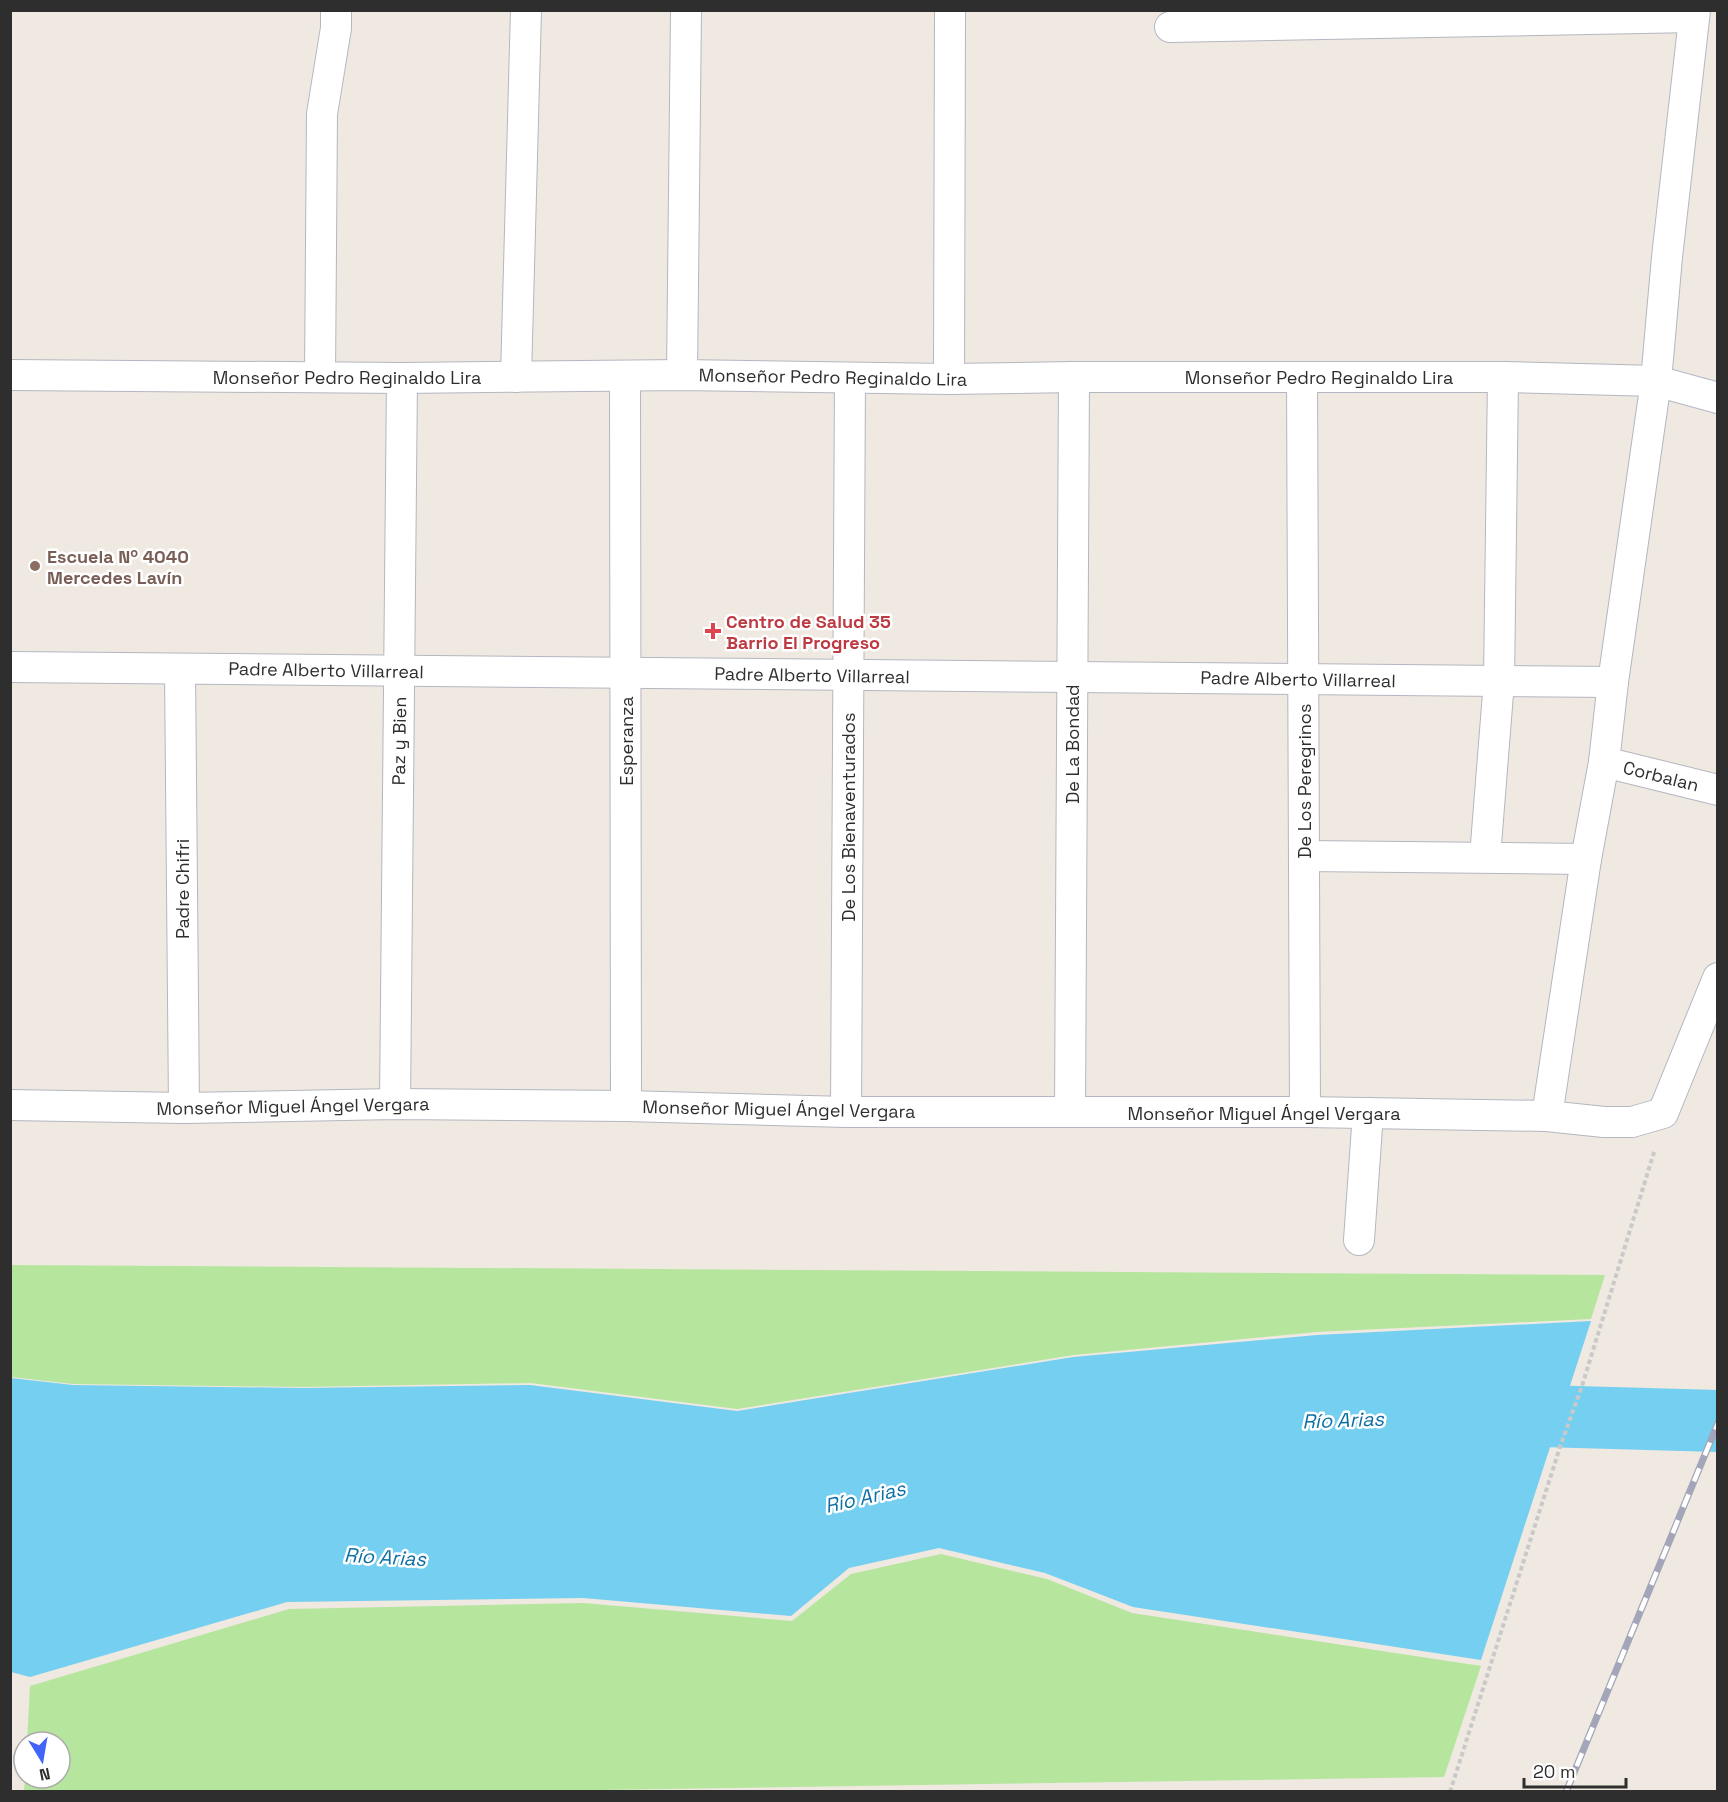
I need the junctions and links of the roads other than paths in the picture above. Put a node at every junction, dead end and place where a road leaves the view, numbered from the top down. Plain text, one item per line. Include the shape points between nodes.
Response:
1 (336, 10) edge
2 (526, 10) edge
3 (686, 10) edge
4 (950, 10) edge
5 (1694, 14) edge
6 (1170, 27) dead end
7 (10, 375) edge
8 (682, 375) junction
9 (625, 376) junction
10 (320, 377) junction
11 (516, 377) junction
12 (1074, 377) junction
13 (1302, 377) junction
14 (1503, 377) junction
15 (402, 378) junction
16 (850, 379) junction
17 (949, 379) junction
18 (1656, 381) junction
19 (1718, 398) edge
20 (10, 667) edge
21 (180, 669) junction
22 (399, 671) junction
23 (626, 673) junction
24 (848, 675) junction
25 (1072, 677) junction
26 (1304, 680) junction
27 (1499, 681) junction
28 (1613, 682) junction
29 (1604, 762) junction
30 (1717, 791) edge
31 (1304, 856) junction
32 (1485, 857) junction
33 (1586, 859) junction
34 (1718, 978) edge
35 (396, 1104) junction
36 (10, 1105) edge
37 (626, 1106) junction
38 (184, 1108) junction
39 (1070, 1111) junction
40 (846, 1112) junction
41 (1305, 1112) junction
42 (1368, 1113) junction
43 (1547, 1116) junction
44 (1359, 1240) dead end

1 - 10 street via 322,114
2 - 11 street
3 - 8 street
4 - 17 street
5 - 6 street
5 - 18 street
7 - 10 street, Monseñor Pedro Reginaldo Lira
8 - 9 street, Monseñor Pedro Reginaldo Lira
8 - 16 street, Monseñor Pedro Reginaldo Lira
9 - 11 street, Monseñor Pedro Reginaldo Lira
9 - 23 street, Esperanza
10 - 15 street, Monseñor Pedro Reginaldo Lira
11 - 15 street, Monseñor Pedro Reginaldo Lira
12 - 13 street, Monseñor Pedro Reginaldo Lira
12 - 17 street, Monseñor Pedro Reginaldo Lira
12 - 25 street, De La Bondad
13 - 14 street, Monseñor Pedro Reginaldo Lira
13 - 26 street, De Los Peregrinos
14 - 18 street, Monseñor Pedro Reginaldo Lira
14 - 27 street
15 - 22 street, Paz y Bien
16 - 17 street, Monseñor Pedro Reginaldo Lira
16 - 24 street, De Los Bienaventurados
18 - 19 street, Monseñor Pedro Reginaldo Lira
18 - 28 street
20 - 21 street, Padre Alberto Villarreal
21 - 22 street, Padre Alberto Villarreal
21 - 38 street, Padre Chifri
22 - 23 street, Padre Alberto Villarreal
22 - 35 street, Paz y Bien
23 - 24 street, Padre Alberto Villarreal
23 - 37 street, Esperanza
24 - 25 street, Padre Alberto Villarreal
24 - 40 street, De Los Bienaventurados
25 - 26 street, Padre Alberto Villarreal
25 - 39 street, De La Bondad
26 - 27 street, Padre Alberto Villarreal
26 - 31 street, De Los Peregrinos
27 - 28 street, Padre Alberto Villarreal
27 - 32 street
28 - 29 street
29 - 30 street, Corbalan
29 - 33 street
31 - 32 street
31 - 41 street, De Los Peregrinos
32 - 33 street
33 - 43 street
34 - 43 street, Monseñor Miguel Ángel Vergara via 1663,1113 1632,1122
35 - 37 street, Monseñor Miguel Ángel Vergara
35 - 38 street, Monseñor Miguel Ángel Vergara
36 - 38 street, Monseñor Miguel Ángel Vergara
37 - 40 street, Monseñor Miguel Ángel Vergara
39 - 40 street, Monseñor Miguel Ángel Vergara
39 - 41 street, Monseñor Miguel Ángel Vergara
41 - 42 street, Monseñor Miguel Ángel Vergara
42 - 43 street, Monseñor Miguel Ángel Vergara
42 - 44 street

